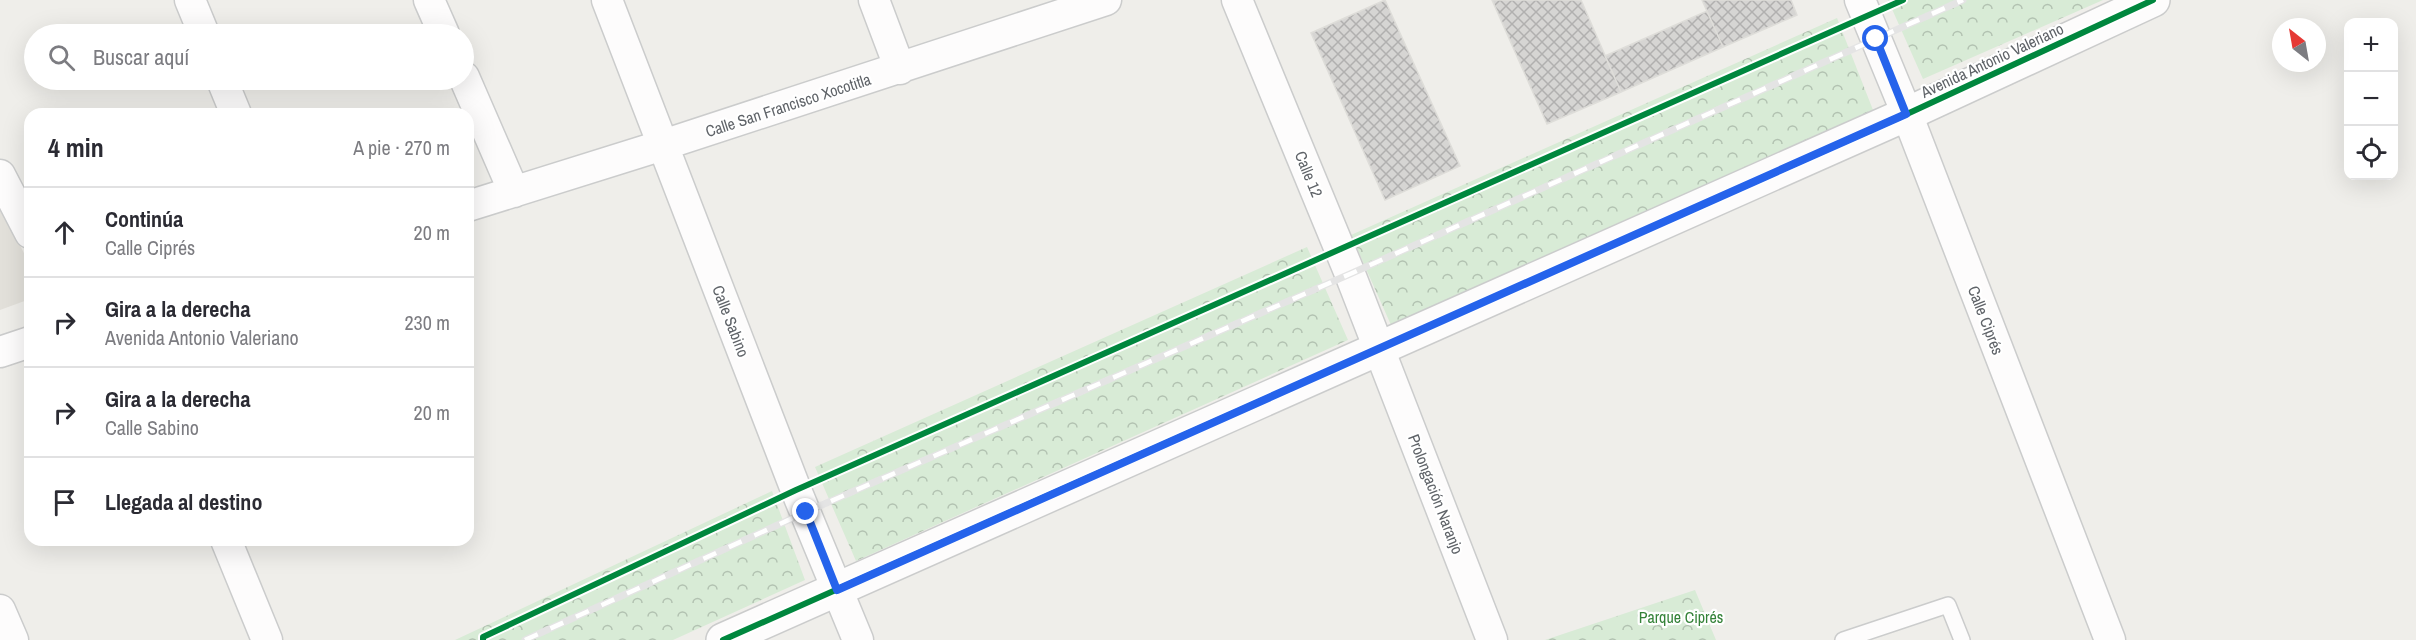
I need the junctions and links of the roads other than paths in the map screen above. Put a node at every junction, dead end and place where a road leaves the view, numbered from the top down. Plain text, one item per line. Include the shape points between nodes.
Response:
1 (190, 0) edge
2 (429, 0) edge
3 (607, 0) edge
4 (874, 0) edge
5 (1106, 0) edge
6 (1237, 0) edge
7 (1860, 0) edge
8 (2153, 0) edge
9 (200, 24) edge
10 (440, 24) edge
11 (900, 69) junction
12 (226, 90) edge
13 (470, 90) edge
14 (234, 108) edge
15 (1906, 114) junction
16 (663, 145) junction
17 (0, 175) edge
18 (514, 192) junction
19 (474, 204) edge
20 (24, 221) edge
21 (24, 344) edge
22 (1379, 347) junction
23 (0, 352) edge
24 (228, 546) edge
25 (837, 590) junction
26 (0, 610) edge
27 (13, 640) edge
28 (267, 640) edge
29 (723, 640) edge
30 (858, 640) edge
31 (1492, 640) edge
32 (1843, 640) edge
33 (1962, 640) edge
34 (2110, 640) edge

1 - 9 street
2 - 10 street
3 - 16 street, Calle Sabino
4 - 11 street
5 - 11 street, Calle San Francisco Xocotitla
6 - 22 street, Calle 12
7 - 15 street, Calle Ciprés
8 - 15 street, Avenida Antonio Valeriano
11 - 16 street, Calle San Francisco Xocotitla
12 - 14 street
13 - 18 street
15 - 22 street, Avenida Antonio Valeriano
15 - 34 street, Calle Ciprés
16 - 18 street, Calle San Francisco Xocotitla
16 - 25 street, Calle Sabino
17 - 20 street
18 - 19 street, Calle San Francisco Xocotitla
21 - 23 street
22 - 25 street, Avenida Antonio Valeriano
22 - 31 street, Prolongación Naranjo
24 - 28 street
25 - 29 street, Avenida Antonio Valeriano
25 - 30 street, Calle Sabino
26 - 27 street
32 - 33 lane via 1948,605

